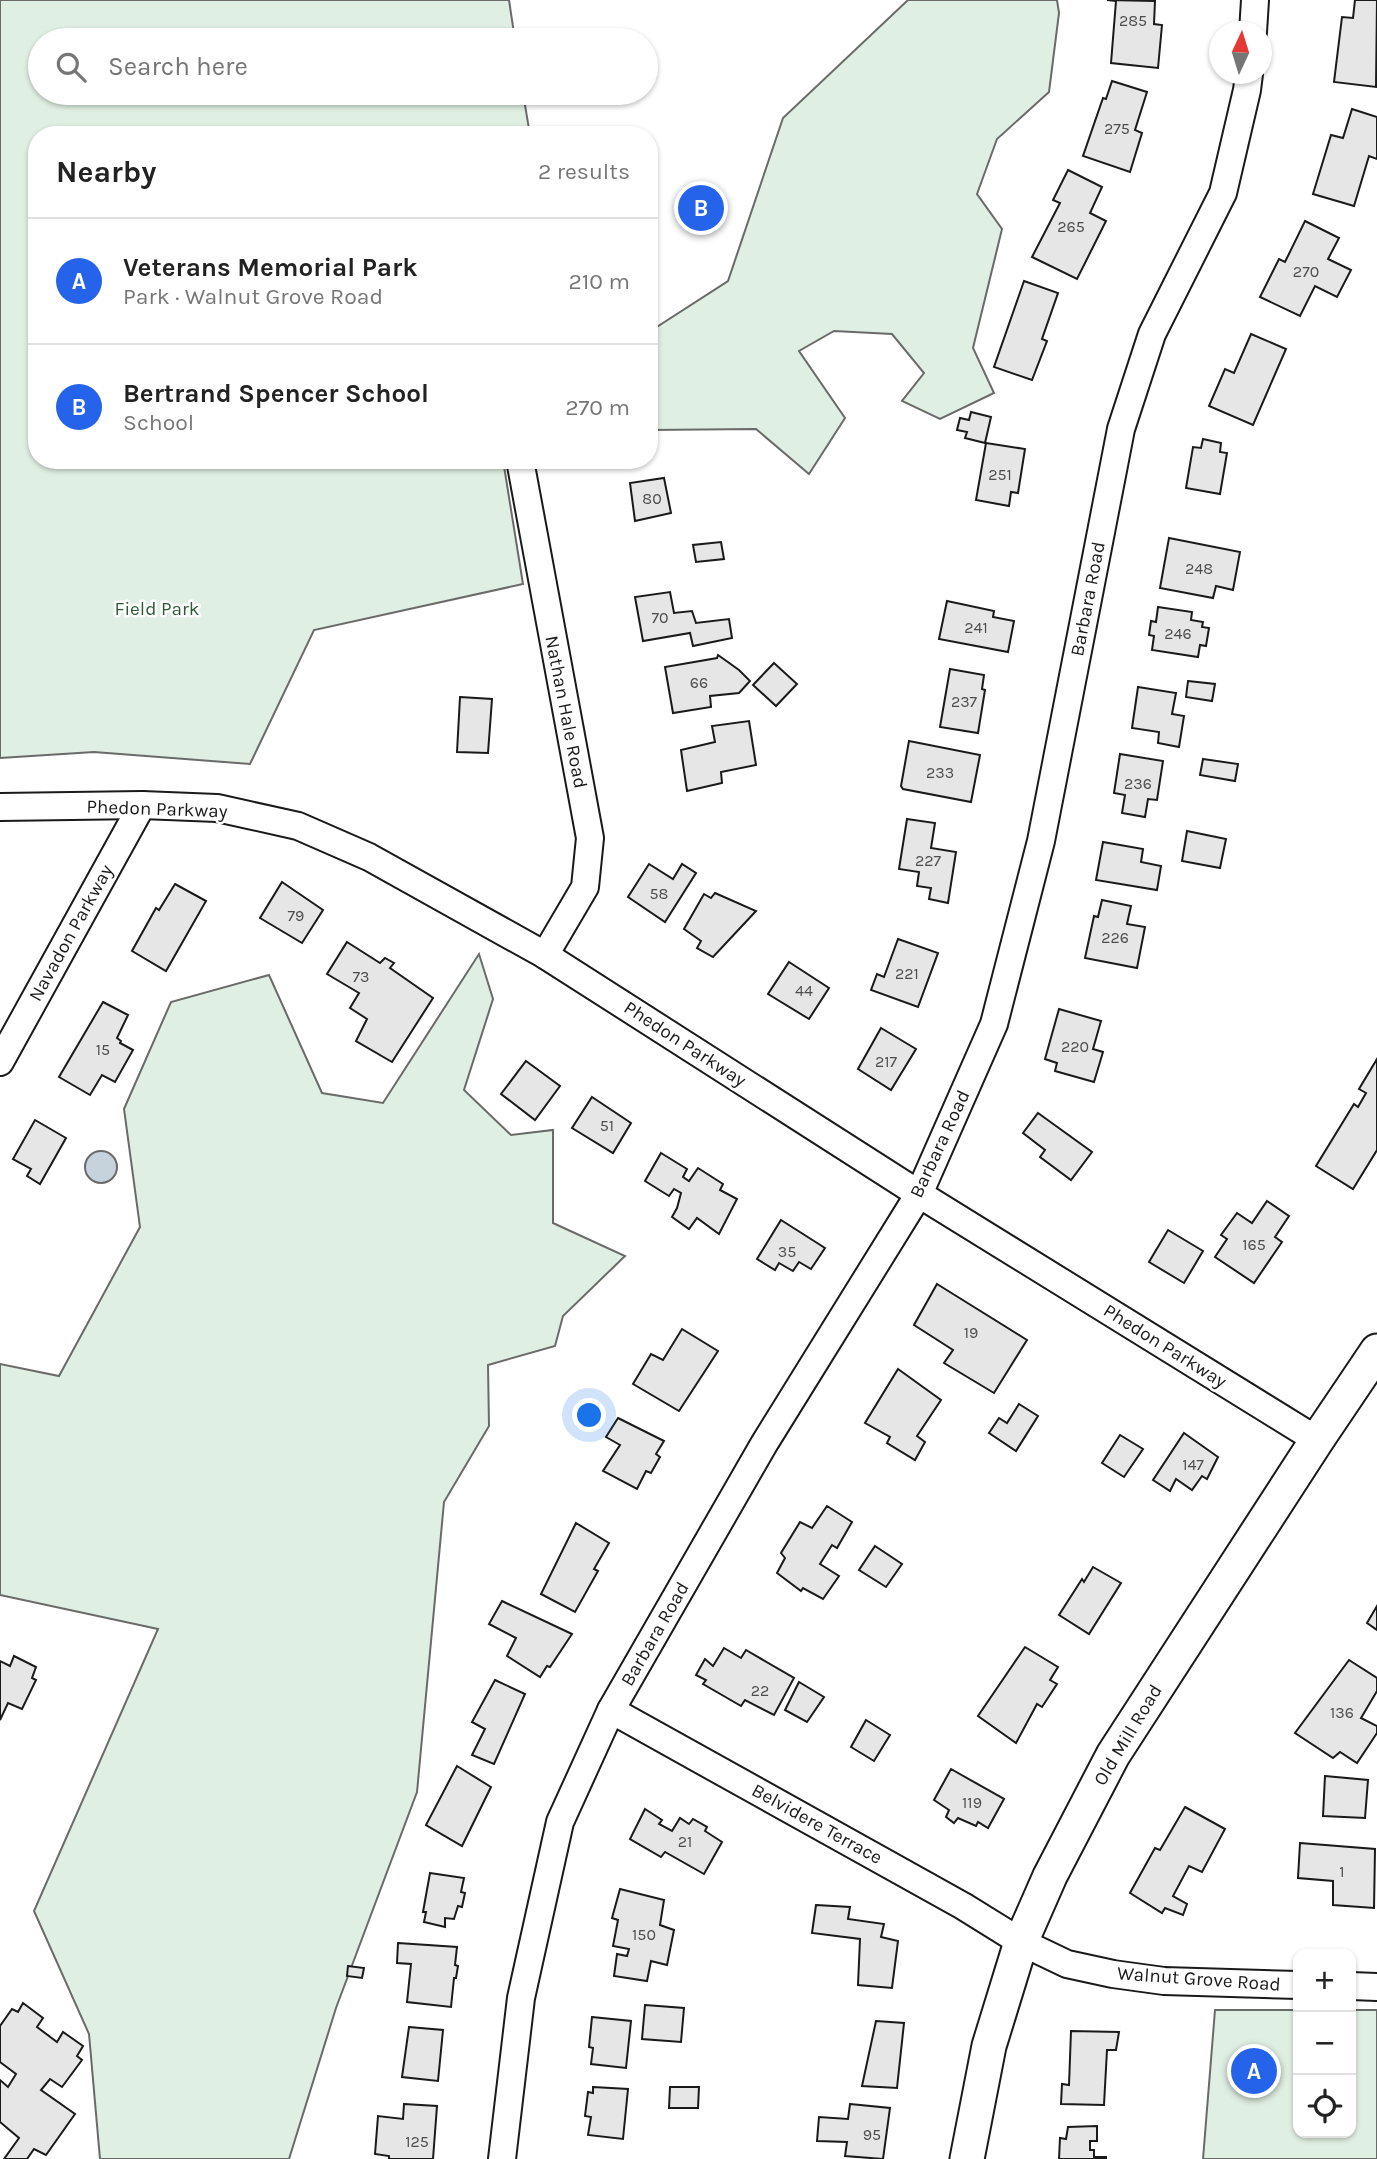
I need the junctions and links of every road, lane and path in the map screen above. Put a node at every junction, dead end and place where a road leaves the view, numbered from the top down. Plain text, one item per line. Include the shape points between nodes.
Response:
1 (1255, 0) edge
2 (1254, 21) edge
3 (1248, 84) edge
4 (522, 469) edge
5 (142, 805) junction
6 (0, 807) edge
7 (545, 955) junction
8 (0, 1062) edge
9 (919, 1194) junction
10 (1377, 1351) edge
11 (1317, 1440) junction
12 (611, 1710) junction
13 (1021, 1942) junction
14 (1293, 1985) edge
15 (1356, 1986) edge
16 (1377, 1987) edge
17 (502, 2159) edge
18 (967, 2159) edge

1 - 2 street
3 - 9 street, Barbara Road via 1223,193 1152,334 1121,429 1041,841 994,1024
4 - 7 street, Nathan Hale Road via 590,838 586,887
5 - 6 street, Phedon Parkway
5 - 7 street, Phedon Parkway via 217,807 298,826 369,857
5 - 8 street, Navadon Parkway
7 - 9 street, Phedon Parkway
9 - 11 street, Phedon Parkway
9 - 12 street, Barbara Road via 764,1444
10 - 11 street, Old Mill Road
11 - 13 street, Old Mill Road via 1113,1755
12 - 13 street, Belvidere Terrace
12 - 17 street, Barbara Road via 559,1822 521,1998
13 - 14 street, Walnut Grove Road via 1067,1964 1113,1974 1164,1981
13 - 18 street, Old Mill Road via 989,2046
15 - 16 street

